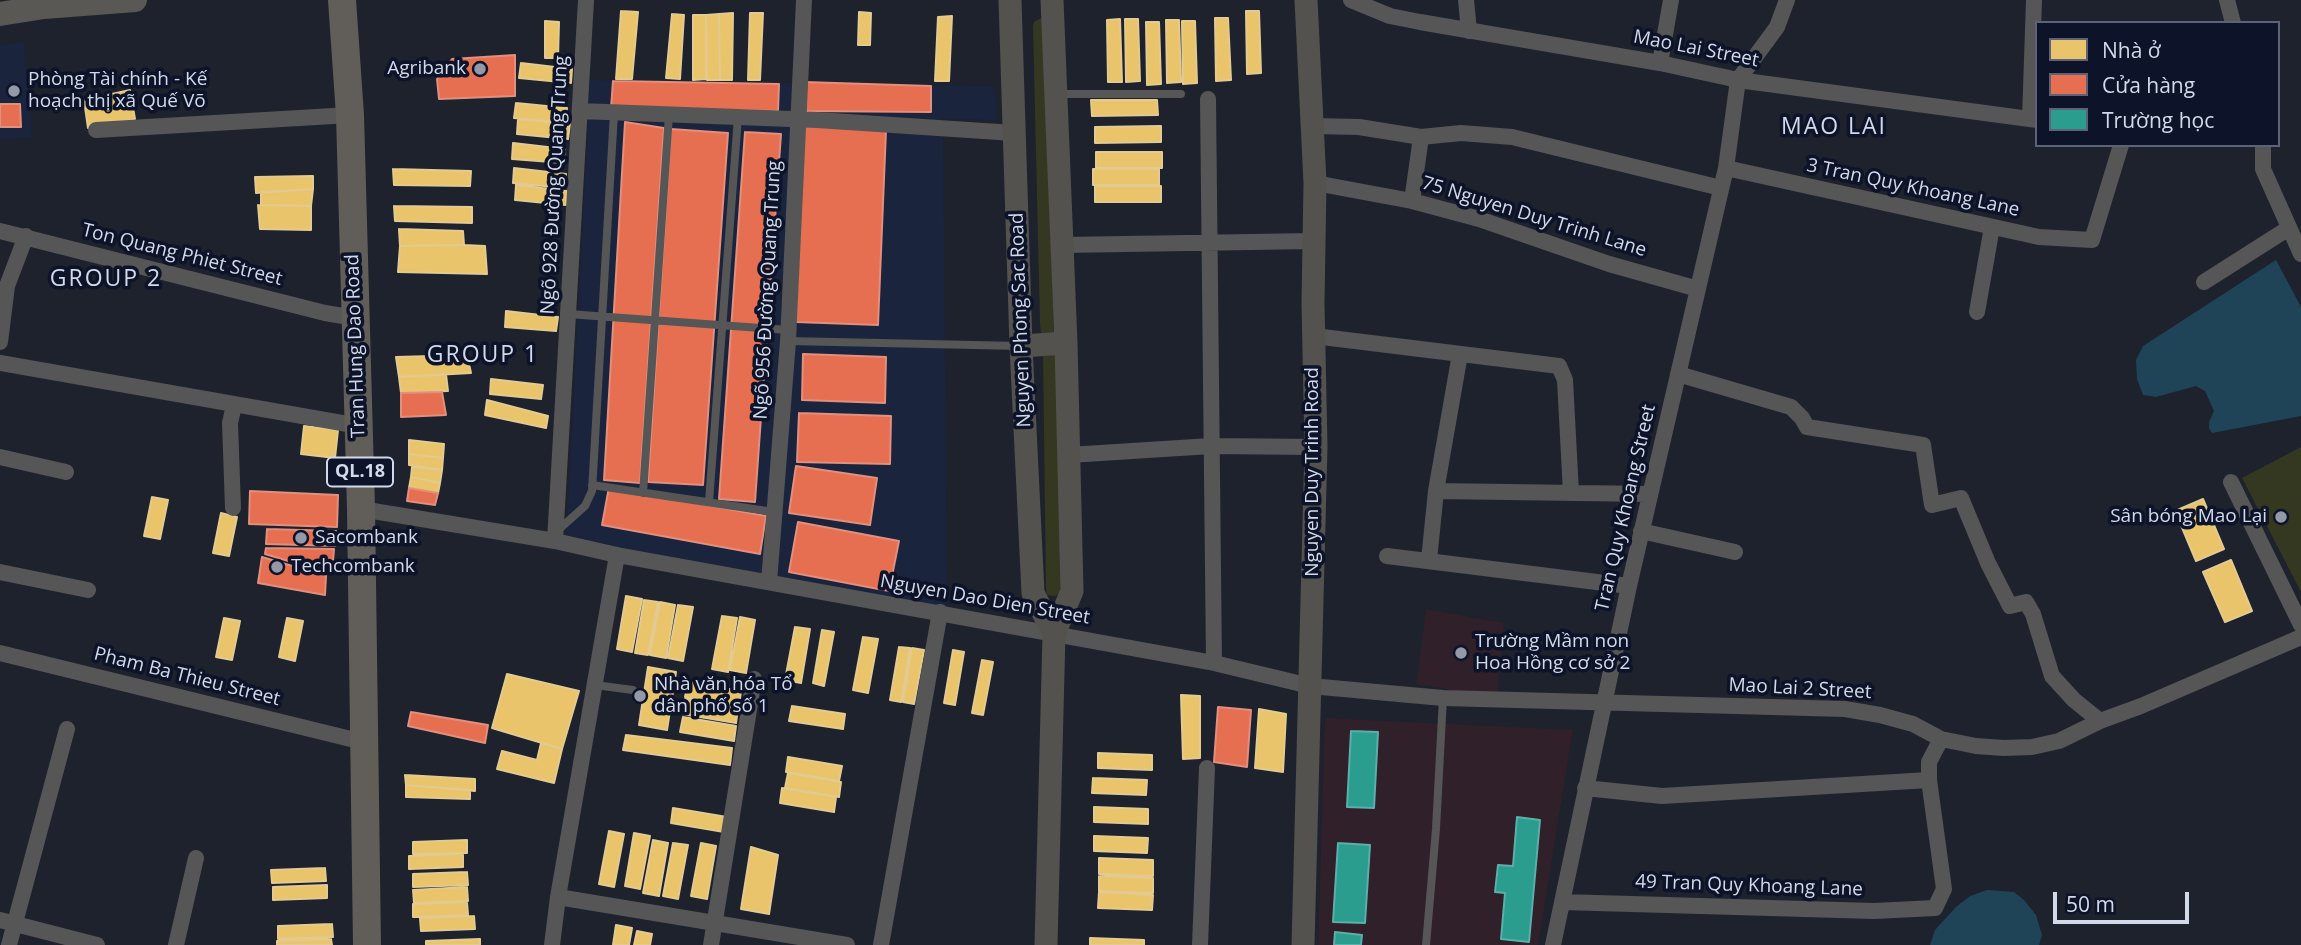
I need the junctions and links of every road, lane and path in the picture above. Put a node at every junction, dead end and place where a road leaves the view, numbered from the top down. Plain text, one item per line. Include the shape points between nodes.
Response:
1 (135, 0) edge
2 (342, 0) edge
3 (586, 0) edge
4 (804, 0) edge
5 (1010, 0) edge
6 (1052, 0) edge
7 (1306, 0) edge
8 (1351, 0) edge
9 (1466, 0) edge
10 (1671, 0) edge
11 (1787, 0) edge
12 (2034, 0) edge
13 (2227, 0) edge
14 (1, 9) edge
15 (2232, 21) edge
16 (1469, 30) junction
17 (1660, 63) junction
18 (1738, 80) junction
19 (1056, 94) junction
20 (1181, 94) dead end
21 (1208, 99) dead end
22 (580, 111) junction
23 (614, 113) junction
24 (669, 115) junction
25 (350, 116) junction
26 (738, 117) junction
27 (799, 120) junction
28 (2034, 120) edge
29 (1312, 126) junction
30 (96, 130) dead end
31 (1014, 133) junction
32 (1421, 137) junction
33 (2120, 147) edge
34 (2263, 147) edge
35 (1726, 168) junction
36 (1315, 183) junction
37 (1721, 188) junction
38 (1412, 201) junction
39 (1992, 227) junction
40 (2288, 228) junction
41 (0, 231) edge
42 (26, 236) junction
43 (1314, 241) junction
44 (1209, 243) junction
45 (1062, 245) junction
46 (2301, 254) edge
47 (2204, 282) dead end
48 (1698, 289) junction
49 (1977, 312) dead end
50 (568, 314) junction
51 (602, 316) junction
52 (355, 318) junction
53 (655, 320) junction
54 (722, 325) junction
55 (788, 335) junction
56 (1314, 336) junction
57 (0, 342) edge
58 (1066, 343) junction
59 (1021, 346) junction
60 (1460, 354) junction
61 (0, 363) edge
62 (1678, 374) junction
63 (234, 405) junction
64 (359, 426) junction
65 (1211, 446) junction
66 (1316, 447) junction
67 (1069, 455) junction
68 (0, 457) edge
69 (66, 472) dead end
70 (2231, 482) dead end
71 (592, 485) junction
72 (1436, 491) junction
73 (643, 493) junction
74 (1571, 493) junction
75 (1650, 494) junction
76 (709, 502) junction
77 (233, 508) dead end
78 (361, 509) junction
79 (774, 512) junction
80 (1641, 531) junction
81 (555, 537) junction
82 (1735, 552) dead end
83 (617, 555) junction
84 (1387, 556) dead end
85 (1429, 560) junction
86 (0, 572) edge
87 (769, 582) junction
88 (1629, 586) junction
89 (88, 590) dead end
90 (940, 612) junction
91 (2301, 625) edge
92 (1054, 634) junction
93 (2301, 637) edge
94 (0, 653) edge
95 (1214, 663) junction
96 (754, 679) dead end
97 (595, 685) junction
98 (1310, 686) junction
99 (634, 690) dead end
100 (1443, 698) junction
101 (1604, 702) junction
102 (2100, 721) junction
103 (67, 729) dead end
104 (1941, 739) junction
105 (363, 742) junction
106 (1207, 768) dead end
107 (1929, 780) junction
108 (1585, 788) junction
109 (196, 858) dead end
110 (558, 897) junction
111 (1562, 902) junction
112 (7, 922) edge
113 (715, 923) junction
114 (9, 945) edge
115 (97, 945) edge
116 (176, 945) edge
117 (367, 945) edge
118 (552, 945) edge
119 (711, 945) edge
120 (848, 945) edge
121 (881, 945) edge
122 (1046, 945) edge
123 (1200, 945) edge
124 (1303, 945) edge
125 (1426, 945) edge
126 (1553, 945) edge

1 - 14 main road
2 - 25 highway, Tran Hung Dao Road / QL.18
3 - 22 street, Ngõ 928 Đường Quang Trung
4 - 27 street, Ngõ 956 Đường Quang Trung
5 - 31 main road, Nguyen Phong Sac Road
6 - 19 main road, Nguyen Phong Sac Road
7 - 29 main road, Nguyen Duy Trinh Road
8 - 16 street, Mao Lai Street via 1390,16
9 - 16 street
10 - 17 street
11 - 18 street via 1777,27
12 - 28 street
13 - 15 street
16 - 17 street, Mao Lai Street
17 - 18 street, Mao Lai Street
18 - 28 street, Mao Lai Street
18 - 35 street, Tran Quy Khoang Street
19 - 20 lane
19 - 45 main road, Nguyen Phong Sac Road
21 - 44 street
22 - 23 street
22 - 50 street, Ngõ 928 Đường Quang Trung
23 - 24 street
23 - 51 lane
24 - 26 street
24 - 53 lane
25 - 30 street
25 - 52 highway, Tran Hung Dao Road / QL.18
26 - 27 street
26 - 54 lane
27 - 31 street
27 - 55 street, Ngõ 956 Đường Quang Trung
29 - 32 street via 1359,127
29 - 36 main road, Nguyen Duy Trinh Road
31 - 59 main road, Nguyen Phong Sac Road
32 - 37 street via 1461,133 1513,137
32 - 38 street
33 - 39 street, 3 Tran Quy Khoang Lane via 2092,240 2039,237
34 - 40 street via 2263,169
35 - 37 street, Tran Quy Khoang Street
35 - 39 street, 3 Tran Quy Khoang Lane
36 - 38 street, 75 Nguyen Duy Trinh Lane
36 - 43 main road, Nguyen Duy Trinh Road
37 - 48 street, Tran Quy Khoang Street
38 - 48 street, 75 Nguyen Duy Trinh Lane
39 - 49 street
40 - 46 street
40 - 47 street
41 - 42 street, Ton Quang Phiet Street
42 - 52 street, Ton Quang Phiet Street
42 - 57 street via 7,286
43 - 44 street
43 - 56 main road, Nguyen Duy Trinh Road
44 - 45 street
44 - 65 street
45 - 58 main road, Nguyen Phong Sac Road
48 - 62 street, Tran Quy Khoang Street
50 - 51 lane
50 - 81 street, Ngõ 928 Đường Quang Trung
51 - 53 lane
51 - 71 lane
52 - 64 highway, Tran Hung Dao Road / QL.18
53 - 54 lane
53 - 73 lane
54 - 55 lane
54 - 76 lane
55 - 59 lane
55 - 79 street, Ngõ 956 Đường Quang Trung
56 - 60 street
56 - 66 main road, Nguyen Duy Trinh Road
58 - 59 main road
58 - 67 main road, Nguyen Phong Sac Road
59 - 92 main road, Nguyen Phong Sac Road via 1033,593
60 - 72 street
60 - 74 street via 1559,366 1565,380
61 - 63 street
62 - 75 street, Tran Quy Khoang Street
62 - 102 street via 1791,407 1807,427 1923,444 1932,505 1961,498 2010,606 2026,602 2033,614 2052,676
63 - 64 street
63 - 77 street via 230,423
64 - 78 highway, Tran Hung Dao Road / QL.18
65 - 66 street
65 - 67 street
65 - 95 street
66 - 98 main road, Nguyen Duy Trinh Road
67 - 92 main road, Nguyen Phong Sac Road via 1072,591
68 - 69 street
70 - 91 street
71 - 73 lane
71 - 81 lane via 585,506
72 - 74 street
72 - 85 street
73 - 76 lane
74 - 75 street
75 - 80 street, Tran Quy Khoang Street
76 - 79 lane
78 - 81 street, Nguyen Dao Dien Street
78 - 105 highway, Tran Hung Dao Road / QL.18
79 - 87 street, Ngõ 956 Đường Quang Trung
80 - 82 street
80 - 88 street, Tran Quy Khoang Street
81 - 83 street, Nguyen Dao Dien Street
83 - 87 street, Nguyen Dao Dien Street
83 - 97 street
84 - 85 street
85 - 88 street
86 - 89 street
87 - 90 street, Nguyen Dao Dien Street
88 - 101 street, Tran Quy Khoang Street
90 - 92 street, Nguyen Dao Dien Street
90 - 121 street
92 - 95 street, Nguyen Dao Dien Street
92 - 122 main road, Nguyen Phong Sac Road
93 - 102 street, Mao Lai 2 Street
94 - 105 street, Pham Ba Thieu Street
95 - 98 street, Nguyen Dao Dien Street
96 - 113 street
97 - 99 lane
97 - 110 street
98 - 100 street, Nguyen Dao Dien Street
98 - 124 main road, Nguyen Duy Trinh Road
100 - 101 street, Nguyen Dao Dien Street
100 - 125 lane
101 - 104 street, Mao Lai 2 Street via 1846,709 1913,724
101 - 108 street, Tran Quy Khoang Street
102 - 104 street, Mao Lai 2 Street via 2059,741 2032,747 1976,746
103 - 112 street
104 - 107 street via 1929,762
105 - 117 highway, Tran Hung Dao Road / QL.18
106 - 123 street
107 - 108 street via 1662,796
107 - 111 street, 49 Tran Quy Khoang Lane via 1944,889 1935,908 1874,911
108 - 111 street, Tran Quy Khoang Street
109 - 116 street
110 - 113 street
110 - 118 street
111 - 126 street, Tran Quy Khoang Street
112 - 114 street
112 - 115 street
113 - 119 street
113 - 120 street

